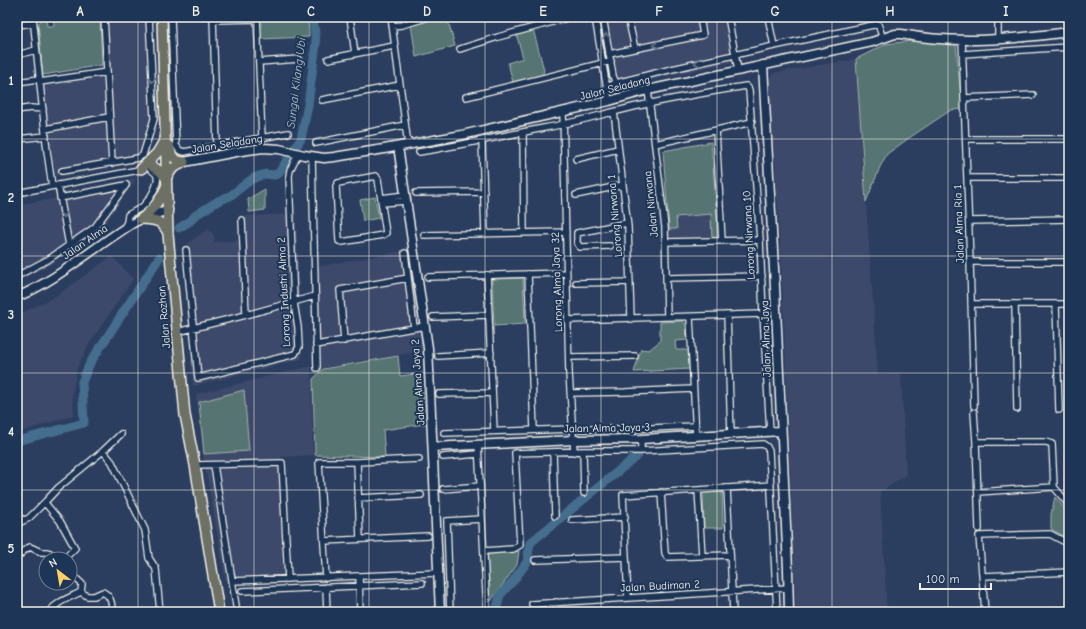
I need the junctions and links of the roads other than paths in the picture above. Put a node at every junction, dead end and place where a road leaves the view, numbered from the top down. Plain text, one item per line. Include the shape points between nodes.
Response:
1 (104, 17) edge
2 (149, 17) edge
3 (162, 17) edge
4 (171, 17) edge
5 (350, 17) edge
6 (391, 17) edge
7 (429, 17) edge
8 (571, 17) edge
9 (596, 17) edge
10 (603, 17) edge
11 (628, 17) edge
12 (700, 17) edge
13 (728, 17) edge
14 (768, 17) edge
15 (998, 17) edge
16 (1002, 17) edge
17 (257, 18) edge
18 (33, 19) edge
19 (213, 19) edge
20 (17, 25) edge
21 (998, 25) junction
22 (392, 26) junction
23 (1069, 32) edge
24 (166, 38) junction
25 (882, 38) junction
26 (998, 39) junction
27 (962, 40) junction
28 (150, 41) junction
29 (394, 46) junction
30 (774, 46) junction
31 (1069, 47) edge
32 (460, 49) dead end
33 (635, 49) junction
34 (36, 50) junction
35 (355, 54) junction
36 (609, 54) junction
37 (963, 54) junction
38 (17, 55) edge
39 (735, 55) junction
40 (299, 59) dead end
41 (328, 60) dead end
42 (610, 61) junction
43 (259, 62) junction
44 (603, 63) junction
45 (762, 65) junction
46 (738, 70) junction
47 (107, 72) junction
48 (40, 81) junction
49 (17, 82) edge
50 (616, 83) junction
51 (400, 84) junction
52 (746, 86) joint
53 (607, 87) junction
54 (648, 90) junction
55 (1033, 96) dead end
56 (466, 97) dead end
57 (964, 98) junction
58 (322, 100) dead end
59 (609, 102) junction
60 (650, 104) junction
61 (43, 109) junction
62 (17, 110) edge
63 (563, 112) junction
64 (614, 112) junction
65 (109, 117) junction
66 (752, 122) junction
67 (563, 124) junction
68 (405, 125) junction
69 (45, 129) junction
70 (716, 130) junction
71 (523, 132) junction
72 (288, 133) dead end
73 (46, 136) junction
74 (165, 137) junction
75 (264, 138) junction
76 (17, 139) edge
77 (966, 139) junction
78 (1069, 139) edge
79 (482, 141) junction
80 (316, 143) dead end
81 (413, 144) junction
82 (654, 144) junction
83 (217, 146) junction
84 (278, 149) junction
85 (384, 149) junction
86 (618, 149) junction
87 (419, 152) dead end
88 (399, 153) junction
89 (297, 154) junction
90 (312, 157) junction
91 (576, 159) dead end
92 (184, 162) junction
93 (112, 163) junction
94 (166, 166) junction
95 (147, 168) junction
96 (62, 171) dead end
97 (967, 178) junction
98 (1069, 178) edge
99 (167, 182) junction
100 (55, 185) junction
101 (623, 185) junction
102 (484, 192) junction
103 (17, 193) edge
104 (416, 194) dead end
105 (576, 195) dead end
106 (60, 198) junction
107 (406, 198) junction
108 (381, 200) junction
109 (168, 210) junction
110 (141, 219) junction
111 (1069, 219) edge
112 (242, 220) dead end
113 (969, 221) junction
114 (627, 224) junction
115 (123, 229) junction
116 (566, 232) junction
117 (524, 233) junction
118 (168, 234) junction
119 (485, 234) junction
120 (424, 235) dead end
121 (760, 240) junction
122 (722, 241) junction
123 (665, 242) junction
124 (69, 245) junction
125 (610, 246) dead end
126 (186, 250) dead end
127 (404, 253) dead end
128 (970, 262) junction
129 (1069, 262) edge
130 (566, 273) junction
131 (528, 274) junction
132 (487, 275) junction
133 (17, 276) edge
134 (762, 276) junction
135 (428, 277) dead end
136 (408, 278) junction
137 (666, 278) junction
138 (630, 282) junction
139 (576, 283) dead end
140 (17, 296) edge
141 (315, 296) junction
142 (294, 303) junction
143 (971, 304) junction
144 (1015, 304) junction
145 (1056, 304) junction
146 (1069, 304) edge
147 (763, 314) junction
148 (246, 315) junction
149 (489, 315) junction
150 (726, 315) junction
151 (433, 317) dead end
152 (667, 317) junction
153 (690, 317) junction
154 (631, 318) junction
155 (568, 320) junction
156 (425, 326) junction
157 (193, 328) junction
158 (414, 328) junction
159 (177, 332) junction
160 (344, 341) junction
161 (316, 345) junction
162 (491, 353) junction
163 (438, 356) dead end
164 (569, 356) junction
165 (635, 356) dead end
166 (317, 368) dead end
167 (693, 389) junction
168 (492, 393) junction
169 (571, 393) junction
170 (439, 394) dead end
171 (1017, 409) dead end
172 (1059, 410) dead end
173 (695, 426) junction
174 (573, 429) junction
175 (534, 430) junction
176 (494, 431) junction
177 (781, 431) junction
178 (770, 432) junction
179 (444, 433) dead end
180 (121, 434) dead end
181 (731, 434) junction
182 (746, 434) junction
183 (696, 436) junction
184 (641, 439) junction
185 (574, 440) junction
186 (976, 442) junction
187 (478, 444) junction
188 (748, 445) junction
189 (433, 447) junction
190 (103, 451) junction
191 (583, 451) junction
192 (641, 451) junction
193 (553, 452) junction
194 (574, 452) junction
195 (478, 454) junction
196 (443, 457) dead end
197 (419, 459) dead end
198 (357, 462) junction
199 (195, 465) junction
200 (214, 465) junction
201 (480, 486) junction
202 (771, 486) junction
203 (1054, 487) junction
204 (727, 488) junction
205 (444, 489) dead end
206 (698, 490) junction
207 (661, 492) junction
208 (978, 492) junction
209 (584, 493) dead end
210 (421, 495) dead end
211 (358, 498) junction
212 (45, 503) junction
213 (1069, 505) edge
214 (555, 516) dead end
215 (17, 517) edge
216 (625, 517) junction
217 (482, 519) junction
218 (25, 520) junction
219 (572, 520) dead end
220 (17, 524) edge
221 (979, 532) junction
222 (428, 536) dead end
223 (360, 539) junction
224 (324, 541) junction
225 (1069, 544) edge
226 (39, 551) edge
227 (72, 551) edge
228 (484, 551) junction
229 (730, 555) junction
230 (17, 556) edge
231 (702, 556) junction
232 (626, 557) junction
233 (535, 560) dead end
234 (1069, 572) edge
235 (438, 573) junction
236 (359, 576) junction
237 (982, 576) junction
238 (326, 578) junction
239 (288, 579) junction
240 (78, 580) edge
241 (232, 581) junction
242 (422, 583) dead end
243 (359, 586) junction
244 (326, 587) junction
245 (788, 588) junction
246 (776, 589) junction
247 (242, 590) dead end
248 (81, 592) junction
249 (732, 592) junction
250 (17, 593) edge
251 (628, 598) junction
252 (556, 602) junction
253 (532, 604) dead end
254 (1069, 610) edge
255 (20, 612) edge
256 (49, 612) edge
257 (113, 612) edge
258 (160, 612) edge
259 (219, 612) edge
260 (237, 612) edge
261 (327, 612) edge
262 (360, 612) edge
263 (440, 612) edge
264 (450, 612) edge
265 (487, 612) edge
266 (557, 612) edge
267 (733, 612) edge
268 (777, 612) edge
269 (789, 612) edge
270 (985, 612) edge
271 (1045, 612) edge

1 - 47 street
2 - 28 street
3 - 24 main road, Jalan Rozhan
4 - 24 street, Jalan Rozhan
5 - 35 street
6 - 22 street
7 - 22 street
8 - 32 street
9 - 44 street
36 -> 10 street
11 - 33 street
12 -> 33 street via 703,35
13 - 39 street
14 - 30 street
15 - 21 street
16 - 21 street
17 - 19 street
17 - 43 street
18 - 20 street
18 - 34 street
19 - 83 street
21 - 26 street
22 - 29 street
23 - 26 street, Jalan Seladang
24 - 28 street
24 - 74 main road, Jalan Rozhan
24 - 83 street, Jalan Rozhan via 176,145 184,152
25 - 27 street, Jalan Seladang via 901,34
25 - 30 street, Jalan Seladang via 878,24
25 - 45 street, Jalan Seladang
26 - 27 street, Jalan Seladang
27 - 37 street, Jalan Alma Ria 1
28 -> 93 street via 154,119 143,155
29 - 35 street
29 - 51 street
30 - 39 street, Jalan Seladang
31 - 37 street
33 - 36 street
34 - 38 street
34 - 48 street
35 - 41 street
36 - 42 street
37 - 57 street, Jalan Alma Ria 1
39 - 46 street
39 -> 50 street, Jalan Seladang
40 - 43 street
42 - 44 street
42 - 50 street
43 - 75 street
44 - 53 street
44 - 56 street
45 - 46 street, Jalan Seladang
45 - 177 street, Jalan Alma Jaya
46 - 54 street, Jalan Seladang
47 - 48 street
47 - 65 street
48 - 49 street
48 - 61 street
50 - 53 street, Jalan Seladang
51 - 58 street
51 - 68 street
52 - 60 street, Jalan Seladang
52 - 66 street, Lorong Nirwana 10 via 749,90
53 - 59 street
54 - 59 street, Jalan Seladang
54 - 60 street, Jalan Nirwana
55 - 57 street
57 - 77 street, Jalan Alma Ria 1
59 - 63 street, Jalan Seladang
60 - 64 street, Jalan Seladang
60 - 82 street, Jalan Nirwana
61 - 62 street
61 - 69 street
63 - 67 street, Lorong Alma Jaya 32
63 - 81 street, Jalan Seladang
64 - 67 street, Jalan Seladang
64 - 86 street, Lorong Nirwana 1
65 - 69 street
65 - 93 street
66 - 70 street
66 - 121 street, Lorong Nirwana 10
67 - 71 street, Jalan Seladang
67 - 116 street, Lorong Alma Jaya 32
68 - 80 street
68 - 81 street
69 - 73 street
70 - 82 street
70 - 122 street
71 - 79 street, Jalan Seladang
71 - 117 street
72 - 75 street
73 - 76 street
73 - 100 street
74 - 92 main road via 172,156
74 - 94 main road, Jalan Rozhan
74 - 95 main road
75 - 83 street
75 - 84 street
77 - 78 street
77 - 97 street, Jalan Alma Ria 1
79 - 87 street, Jalan Seladang
79 - 102 street
81 - 85 street, Jalan Seladang
81 - 88 street
82 - 123 street, Jalan Nirwana
84 - 89 street, Jalan Seladang
84 - 92 street, Jalan Seladang via 251,149
85 - 88 street
85 - 90 street, Jalan Seladang via 334,157
86 - 91 street
86 - 101 street, Lorong Nirwana 1
88 - 107 street, Jalan Alma Jaya 2
89 - 90 street, Jalan Seladang
89 - 142 street, Lorong Industri Alma 2 via 289,176
90 - 141 street
92 - 94 street, Jalan Seladang
92 - 99 main road via 173,168
93 - 96 street
94 - 95 street
94 - 99 main road, Jalan Rozhan
95 - 99 main road via 160,171
95 - 100 street
95 - 115 street via 157,177 154,191 142,206 128,215
97 - 98 street
97 - 113 street, Jalan Alma Ria 1
99 - 109 main road, Jalan Rozhan
99 - 110 main road via 160,200
100 - 103 street
100 - 106 street
101 - 105 street
101 - 114 street, Lorong Nirwana 1
102 - 104 street
102 - 119 street
106 -> 124 street
106 - 124 street via 126,185 95,227
107 - 108 street
107 - 156 street, Jalan Alma Jaya 2
108 - 108 street via 386,233 339,241 336,186 338,183 376,176
109 - 110 street, Jalan Alma
109 - 118 main road, Jalan Rozhan
110 - 115 street, Jalan Alma
110 - 118 main road via 158,221
111 - 113 street
112 - 148 street
113 - 128 street, Jalan Alma Ria 1
114 - 125 street via 577,233 577,243 580,247
114 - 138 street, Lorong Nirwana 1
115 - 140 street, Jalan Alma via 30,291
116 - 117 street
116 - 130 street, Lorong Alma Jaya 32
117 - 119 street
118 - 159 main road, Jalan Rozhan
119 - 120 street
121 - 122 street
121 - 134 street, Lorong Nirwana 10
122 - 123 street
123 - 137 street, Jalan Nirwana
124 - 133 street
126 - 157 street
127 - 136 street
128 - 129 street
128 - 143 street, Jalan Alma Ria 1
130 - 131 street
130 - 155 street, Lorong Alma Jaya 32
131 - 132 street
131 - 175 street
132 - 135 street
132 - 149 street
134 - 137 street
134 - 147 street, Lorong Nirwana 10
136 - 158 street
136 - 160 street via 340,290
137 - 152 street, Jalan Nirwana
138 - 139 street
138 - 154 street, Lorong Nirwana 1
141 - 142 street
141 - 161 street
142 - 148 street
142 - 157 street, Lorong Industri Alma 2 via 299,347 295,354 198,378
143 - 144 street
143 - 186 street, Jalan Alma Ria 1
144 - 145 street
144 - 171 street
145 - 146 street
145 - 172 street
147 - 150 street
147 - 178 street, Lorong Nirwana 10
148 - 157 street
149 - 151 street
149 - 162 street
150 - 153 street
150 - 181 street
152 - 153 street
152 - 154 street
153 - 167 street
154 - 155 street
155 - 164 street, Lorong Alma Jaya 32
156 - 158 street
156 - 189 street, Jalan Alma Jaya 2
157 - 159 street
158 - 160 street
159 - 199 main road, Jalan Rozhan via 185,415
160 - 161 street
161 - 166 street
162 - 163 street
162 - 168 street
164 - 165 street
164 - 169 street, Lorong Alma Jaya 32
167 - 169 street
167 - 173 street
168 - 170 street
168 - 176 street
169 - 174 street, Lorong Alma Jaya 32
173 - 174 street, Jalan Alma Jaya 3
173 - 183 street
174 - 175 street, Jalan Alma Jaya 3
174 - 185 street, Lorong Alma Jaya 32
175 - 176 street, Jalan Alma Jaya 3
176 - 179 street, Jalan Alma Jaya 3
177 - 178 street, Jalan Alma Jaya 3
177 - 245 street, Jalan Alma Jaya
178 - 182 street, Jalan Alma Jaya 3
180 - 190 street
181 - 182 street, Jalan Alma Jaya 3
181 - 183 street, Jalan Alma Jaya 3
182 - 188 street
183 - 184 street, Jalan Alma Jaya 3
184 - 185 street, Jalan Alma Jaya 3
184 - 192 street
185 - 187 street, Jalan Alma Jaya 3
185 - 194 street, Lorong Alma Jaya 32
186 - 203 street via 1052,444
186 - 208 street, Jalan Alma Ria 1
187 - 189 street, Jalan Alma Jaya 3
187 - 195 street
188 - 192 street, Jalan Alma Jaya 3
188 - 202 street, Jalan Alma Jaya 3 via 763,444 767,447
189 - 235 street, Jalan Alma Jaya 2
190 - 212 street via 58,488
190 - 258 street via 112,462 145,530 149,558 156,569
191 - 192 street, Jalan Alma Jaya 3
191 - 194 street, Jalan Alma Jaya 3
191 - 209 street
193 - 194 street, Jalan Alma Jaya 3
193 - 214 street
193 - 228 street, Jalan Alma Jaya 3 via 515,454 520,545 513,549
195 - 196 street
195 - 201 street
197 - 198 street
198 - 211 street
198 - 224 street via 319,462
199 - 200 street
199 - 259 main road, Jalan Rozhan
200 - 239 street via 282,463
200 -> 241 street
201 - 205 street
201 - 217 street
202 - 204 street
202 - 246 street
203 - 208 street
203 - 213 street
204 - 206 street
204 - 229 street
206 - 207 street
206 - 231 street
207 - 216 street via 624,495
207 - 231 street via 667,557
208 - 221 street, Jalan Alma Ria 1
210 - 211 street
211 - 223 street
212 - 218 street
212 - 227 street via 60,521 75,548
215 - 218 street
216 - 219 street
216 - 232 street
217 - 228 street
217 - 264 street via 447,521
218 - 220 street
221 - 225 street via 1050,534
221 - 237 street, Jalan Alma Ria 1
222 - 223 street
223 - 224 street
224 - 238 street
226 - 230 street via 30,547
228 - 265 street
229 - 231 street
229 - 249 street
232 - 233 street
232 - 251 street
234 - 237 street
235 - 236 street
235 - 263 street, Jalan Alma Jaya 2
236 - 238 street
236 - 243 street
237 - 270 street, Jalan Alma Ria 1
238 - 239 street
239 - 241 street
240 - 248 street via 82,584
241 - 260 street
242 - 243 street
243 - 244 street
243 - 262 street
244 - 247 street
244 - 261 street
245 - 246 street, Jalan Budiman 2
245 - 269 street, Jalan Alma Jaya
246 - 249 street, Jalan Budiman 2
246 - 268 street
248 - 256 street via 61,600
248 - 257 street via 87,596 103,592 112,601
249 - 251 street, Jalan Budiman 2
249 - 267 street
250 - 255 street
251 - 252 street, Jalan Budiman 2
252 - 253 street, Jalan Budiman 2
252 - 266 street
254 - 271 street

